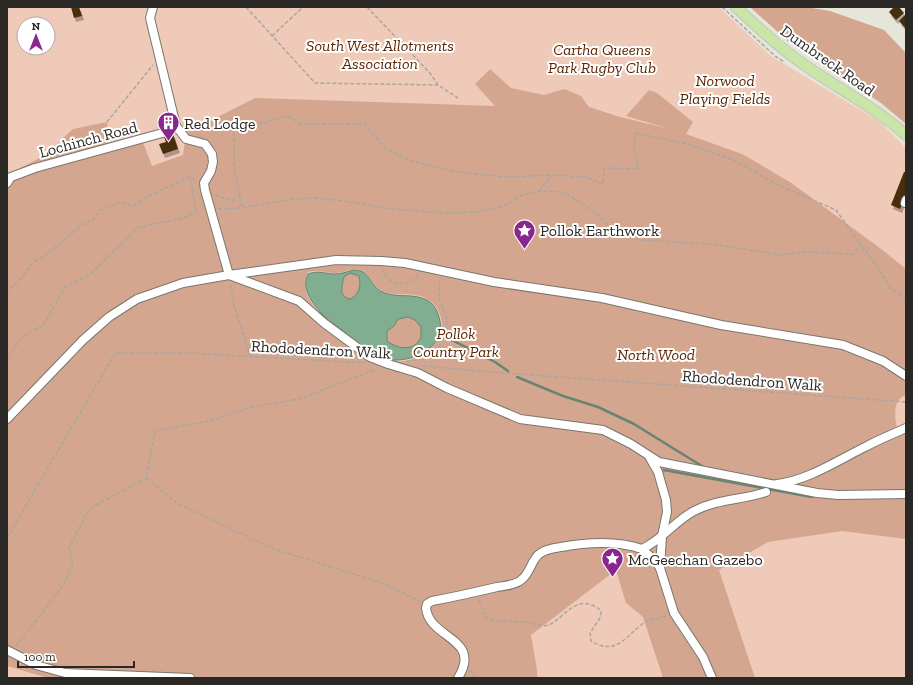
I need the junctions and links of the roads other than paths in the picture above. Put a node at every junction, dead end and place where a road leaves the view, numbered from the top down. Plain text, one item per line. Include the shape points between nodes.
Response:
1 (153, 7) edge
2 (736, 7) edge
3 (176, 126) junction
4 (906, 135) edge
5 (7, 183) edge
6 (229, 275) junction
7 (906, 376) edge
8 (7, 419) edge
9 (906, 428) edge
10 (650, 458) junction
11 (770, 484) junction
12 (766, 492) dead end
13 (906, 494) edge
14 (662, 536) junction
15 (642, 549) junction
16 (660, 568) junction
17 (9, 652) edge
18 (190, 678) edge
19 (458, 678) edge
20 (712, 678) edge

1 - 3 street via 150,18
2 - 4 main road, Dumbreck Road via 805,66 854,96
3 - 5 street, Lochinch Road via 166,132 35,168 11,177
3 - 6 street via 186,139 205,144 212,154 211,171 204,183
6 - 7 street via 336,260 405,263 494,282 602,298 721,325 843,346 883,360
6 - 8 street via 183,283 162,290 137,299 109,317 83,340
6 - 10 street via 299,301 319,320 370,357 418,373 446,388 520,419 603,430 631,444
9 - 11 street via 795,480
10 - 11 street via 659,462
10 - 14 street via 658,472 666,500
11 - 13 street via 838,495
12 - 14 street via 708,505 682,518
14 - 15 street
14 - 16 street
15 - 16 street
15 - 19 street via 606,543 555,548 538,555 521,580 432,601 426,608 432,622 460,646 464,653 464,669
16 - 20 street via 674,613 703,657
17 - 18 street via 36,665 65,673

